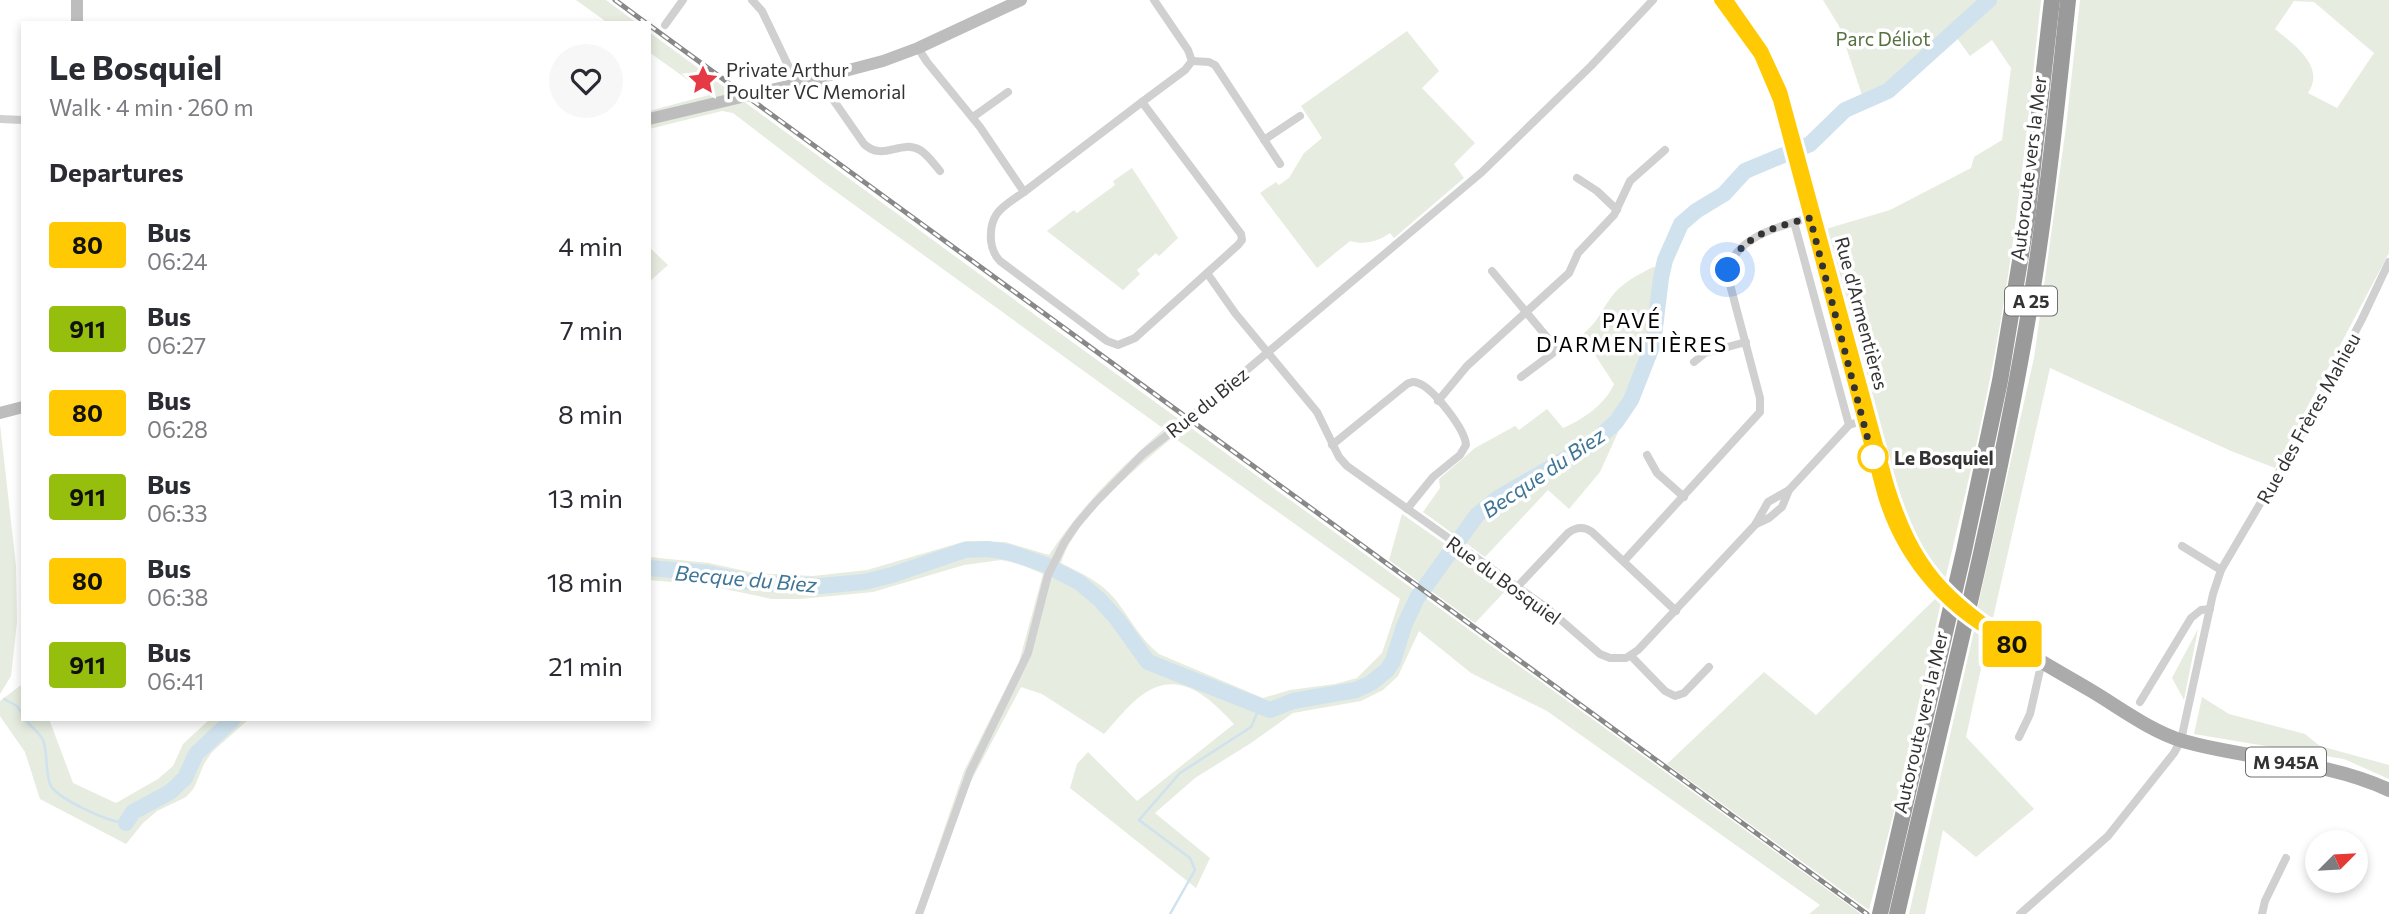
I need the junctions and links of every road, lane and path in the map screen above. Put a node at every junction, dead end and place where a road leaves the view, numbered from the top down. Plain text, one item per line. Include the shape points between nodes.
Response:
1 (77, 0) edge
2 (683, 0) edge
3 (752, 0) edge
4 (1021, 0) edge
5 (1154, 0) edge
6 (1653, 0) edge
7 (1719, 0) edge
8 (1728, 0) edge
9 (2052, 0) edge
10 (2068, 0) edge
11 (77, 21) edge
12 (666, 25) dead end
13 (918, 48) junction
14 (1192, 61) junction
15 (818, 78) junction
16 (797, 84) junction
17 (1009, 92) dead end
18 (1142, 102) junction
19 (1300, 116) dead end
20 (973, 117) junction
21 (0, 119) edge
22 (651, 119) edge
23 (21, 120) edge
24 (1264, 140) junction
25 (1665, 149) dead end
26 (1795, 151) junction
27 (1280, 164) dead end
28 (940, 171) dead end
29 (1577, 178) dead end
30 (1024, 192) junction
31 (1617, 210) junction
32 (1813, 217) junction
33 (1794, 222) junction
34 (2389, 262) edge
35 (1492, 271) dead end
36 (1207, 273) junction
37 (1527, 312) junction
38 (1746, 342) junction
39 (1267, 352) junction
40 (1695, 362) dead end
41 (1521, 377) dead end
42 (1438, 401) junction
43 (21, 408) edge
44 (0, 413) edge
45 (1861, 421) junction
46 (1332, 445) junction
47 (1647, 455) dead end
48 (1789, 491) junction
49 (1684, 497) junction
50 (1407, 509) junction
51 (1755, 525) junction
52 (2182, 546) dead end
53 (1624, 561) junction
54 (2221, 570) junction
55 (1517, 587) junction
56 (2210, 609) junction
57 (1676, 611) junction
58 (1630, 656) junction
59 (2042, 661) junction
60 (1709, 667) dead end
61 (2140, 702) dead end
62 (2020, 737) dead end
63 (2181, 740) junction
64 (2389, 790) edge
65 (2286, 858) dead end
66 (1881, 910) edge
67 (919, 914) edge
68 (1897, 914) edge
69 (2020, 914) edge
70 (2262, 914) edge

1 - 11 street
2 - 12 street
3 - 16 street via 762,11
4 - 13 street
5 - 14 street
6 - 39 street, Rue du Biez via 1482,172
7 - 26 main road, Rue d'Armentières / M 945A via 1762,62
8 - 26 main road, Rue d'Armentières / M 945A via 1773,69
9 - 66 highway, A 25 via 2014,305 1991,429
10 - 68 highway, Autoroute vers la Mer / A 25 via 2036,273 2007,429
13 - 15 street
13 - 20 street
14 - 18 street
14 - 24 street via 1215,65
15 - 16 street
15 - 28 street via 864,144 880,152 915,148
16 - 22 street
17 - 20 street
18 - 30 street
18 - 36 street via 1241,234 1238,245
19 - 24 street
20 - 30 street
21 - 23 street
24 - 27 street
25 - 31 street via 1630,181
26 - 32 main road, Rue d'Armentières / M 945A
29 - 31 street
30 - 36 street via 993,218 994,254 1110,343 1131,341
31 - 37 street via 1578,253 1569,273
32 - 33 street
32 - 45 main road, Rue d'Armentières / M 945A
33 - 38 street via 1756,236 1730,266 1728,278
33 - 45 street, Rue d'Armentières
34 - 54 street, Rue des Frères Mahieu via 2310,418
35 - 37 street
36 - 39 street, Rue du Bosquiel
37 - 41 street via 1556,350
37 - 42 street via 1467,366
38 - 40 street via 1709,352
38 - 49 street via 1760,412
39 - 46 street, Rue du Bosquiel via 1317,412
39 - 67 street, Rue du Biez via 1134,464 1077,524 1048,575 1028,653 970,772
42 - 46 street via 1419,383 1407,384
42 - 50 street via 1461,429 1466,445
43 - 44 street
45 - 48 street
45 - 59 main road, Rue d'Armentières / M 945A via 1917,555 1950,595
46 - 50 street, Rue du Bosquiel via 1347,466
47 - 49 street via 1657,473
48 - 51 street via 1768,502
48 - 51 street via 1775,514
49 - 53 street
50 - 55 street, Rue du Bosquiel
51 - 57 street
52 - 54 street
53 - 55 street via 1592,532 1575,528
53 - 57 street
54 - 56 street, Rue des Frères Mahieu
55 - 58 street, Rue du Bosquiel via 1600,654
56 - 61 street via 2191,618
56 - 63 street, Rue des Frères Mahieu
57 - 58 street
58 - 60 street via 1675,696 1684,693
59 - 62 street
59 - 63 main road, Rue d'Armentières / M 945A
63 - 64 main road, Rue d'Armentières / M 945A via 2343,774
63 - 69 street via 2108,836
65 - 70 street

